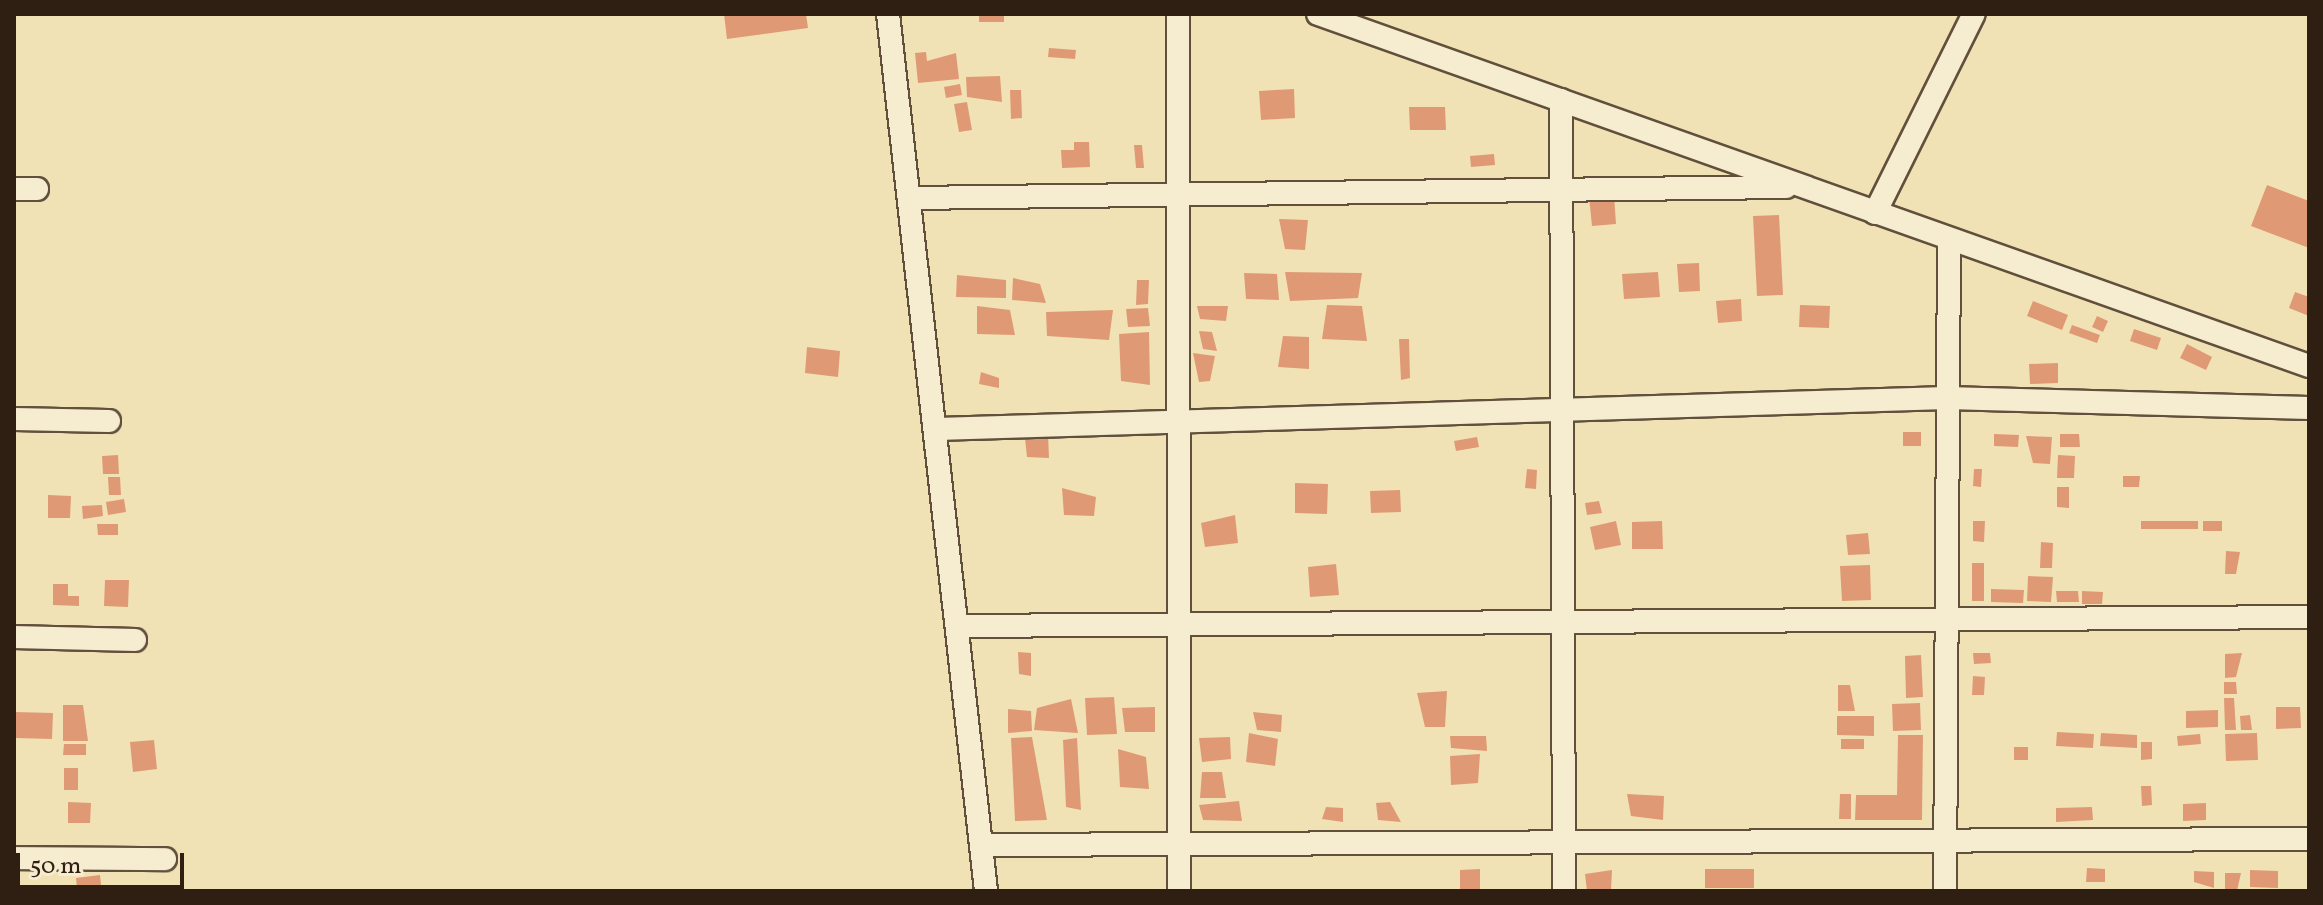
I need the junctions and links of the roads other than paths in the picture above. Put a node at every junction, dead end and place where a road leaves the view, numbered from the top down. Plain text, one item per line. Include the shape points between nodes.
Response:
1 (888, 14) edge
2 (1178, 14) edge
3 (1974, 14) edge
4 (1328, 16) edge
5 (1561, 100) junction
6 (1804, 186) junction
7 (14, 189) edge
8 (37, 189) dead end
9 (1561, 189) junction
10 (1179, 192) junction
11 (910, 198) junction
12 (1875, 213) junction
13 (1949, 239) junction
14 (2306, 370) edge
15 (1947, 398) junction
16 (2309, 408) edge
17 (1562, 409) junction
18 (14, 419) edge
19 (1181, 419) junction
20 (109, 421) dead end
21 (937, 429) junction
22 (2309, 617) edge
23 (1947, 618) junction
24 (1562, 622) junction
25 (957, 626) junction
26 (1178, 627) junction
27 (14, 637) edge
28 (135, 640) dead end
29 (2309, 839) edge
30 (1179, 840) junction
31 (1945, 840) junction
32 (1564, 841) junction
33 (982, 845) junction
34 (14, 858) edge
35 (165, 859) dead end
36 (986, 891) edge
37 (1179, 891) edge
38 (1564, 891) edge
39 (1945, 891) edge

1 - 11 street
2 - 10 street
3 - 12 street
4 - 5 street
5 - 6 street
5 - 9 street
6 - 9 street
6 - 12 street
7 - 8 street
9 - 10 street
9 - 17 street
10 - 11 street
10 - 19 street
11 - 21 street
12 - 13 street
13 - 14 street
13 - 15 street
15 - 16 street
15 - 17 street
15 - 23 street
17 - 19 street
17 - 24 street
18 - 20 street
19 - 21 street
19 - 26 street
21 - 25 street
22 - 23 street
23 - 24 street
23 - 31 street
24 - 26 street
24 - 32 street
25 - 26 street
25 - 33 street
26 - 30 street
27 - 28 street
29 - 31 street
30 - 32 street
30 - 33 street
30 - 37 street
31 - 32 street
31 - 39 street
32 - 38 street
33 - 36 street
34 - 35 street

